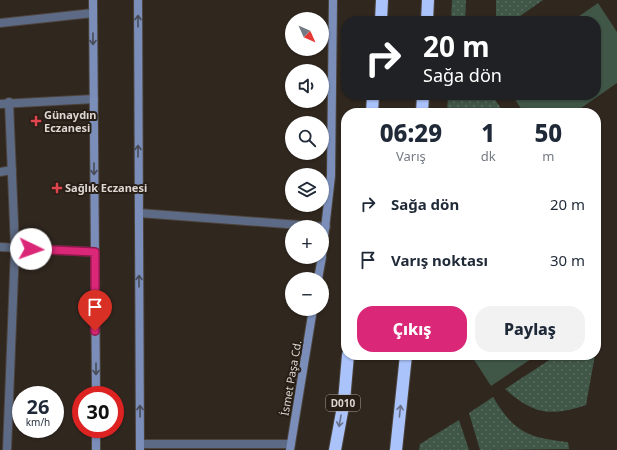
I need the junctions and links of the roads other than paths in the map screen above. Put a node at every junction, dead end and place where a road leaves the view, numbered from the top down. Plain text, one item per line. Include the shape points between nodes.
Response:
1 (93, 0) edge
2 (138, 0) edge
3 (333, 0) edge
4 (382, 0) edge
5 (428, 0) edge
6 (93, 13) junction
7 (381, 16) edge
8 (427, 16) edge
9 (0, 23) edge
10 (94, 99) junction
11 (9, 102) junction
12 (0, 104) edge
13 (12, 170) junction
14 (0, 172) edge
15 (139, 213) junction
16 (327, 220) edge
17 (285, 224) edge
18 (0, 247) edge
19 (15, 248) junction
20 (95, 252) junction
21 (312, 316) edge
22 (348, 360) edge
23 (405, 360) edge
24 (96, 386) edge
25 (96, 438) edge
26 (140, 447) edge
27 (290, 447) edge
28 (7, 450) edge
29 (96, 450) edge
30 (335, 450) edge
31 (396, 450) edge

1 - 6 street
15 -> 2 street
3 - 16 street via 330,176
4 - 7 highway
5 - 8 highway
6 - 9 street
6 -> 10 street
10 - 11 street
10 -> 20 street
11 - 12 street
11 - 13 street
13 - 14 street
13 - 19 street
15 - 17 street
26 -> 15 street
18 - 19 street
19 - 20 street
19 - 28 street
20 -> 24 street
21 - 27 street, İsmet Paşa Cd.
22 -> 30 highway, D010 via 344,401
31 -> 23 highway
25 - 29 street
26 - 27 street

